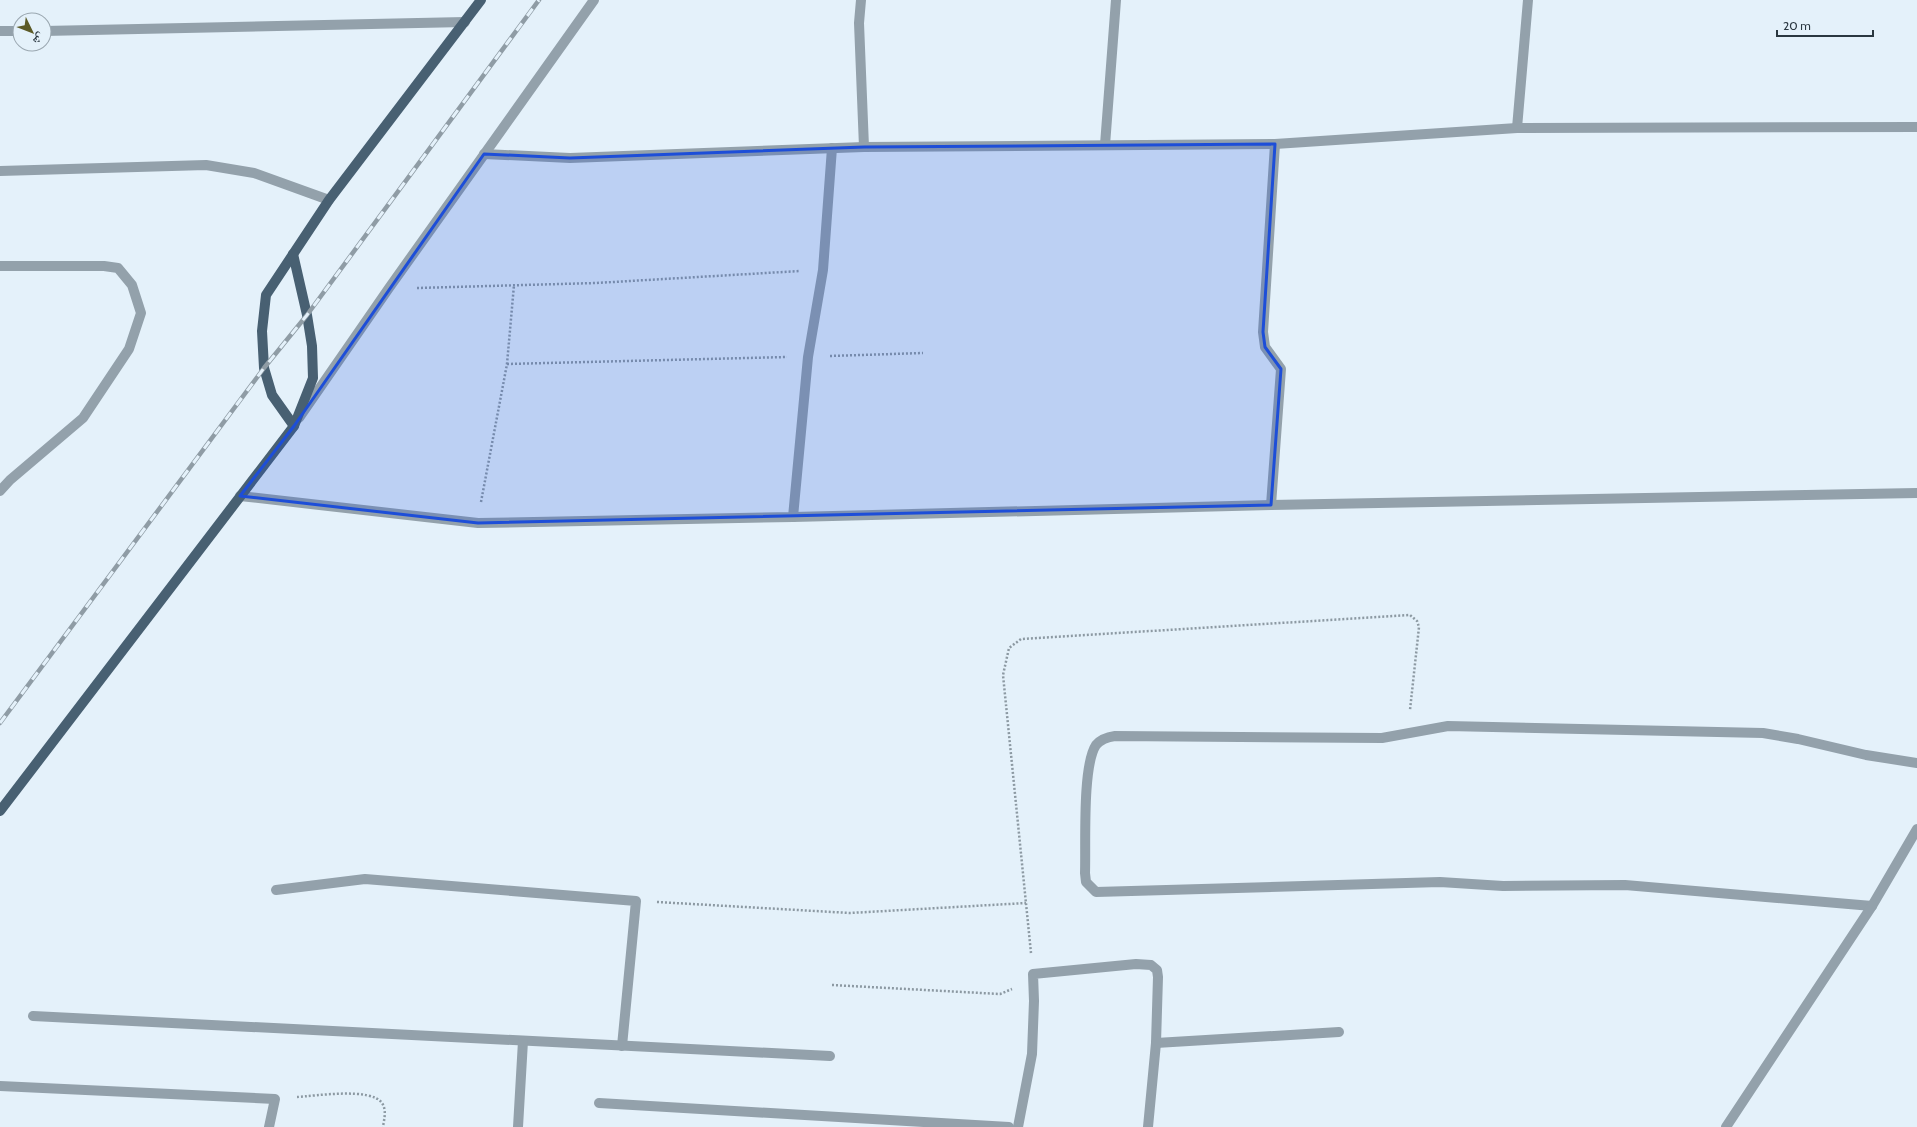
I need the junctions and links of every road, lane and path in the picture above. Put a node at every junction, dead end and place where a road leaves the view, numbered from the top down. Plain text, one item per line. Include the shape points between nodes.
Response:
1 (481, 0) edge
2 (594, 0) edge
3 (861, 0) edge
4 (1116, 0) edge
5 (1528, 0) edge
6 (465, 22) junction
7 (52, 30) edge
8 (0, 31) edge
9 (12, 31) edge
10 (1917, 126) edge
11 (1517, 128) junction
12 (1275, 144) junction
13 (1105, 145) junction
14 (864, 147) junction
15 (832, 148) junction
16 (484, 154) junction
17 (0, 171) edge
18 (329, 200) junction
19 (293, 254) junction
20 (0, 266) edge
21 (823, 270) junction
22 (514, 285) junction
23 (389, 288) junction
24 (923, 353) dead end
25 (808, 356) junction
26 (507, 364) junction
27 (294, 426) junction
28 (0, 491) edge
29 (1917, 493) edge
30 (240, 496) junction
31 (1271, 505) junction
32 (793, 517) junction
33 (478, 523) junction
34 (1408, 733) junction
35 (1917, 763) edge
36 (0, 811) edge
37 (1917, 829) edge
38 (276, 890) dead end
39 (636, 901) junction
40 (1026, 903) junction
41 (1872, 906) junction
42 (1033, 974) junction
43 (832, 985) dead end
44 (33, 1016) dead end
45 (1339, 1032) dead end
46 (523, 1041) junction
47 (1156, 1043) junction
48 (622, 1046) junction
49 (830, 1056) dead end
50 (0, 1086) edge
51 (275, 1099) junction
52 (599, 1103) dead end
53 (269, 1127) edge
54 (383, 1127) edge
55 (518, 1127) edge
56 (1009, 1127) edge
57 (1018, 1127) edge
58 (1148, 1127) edge
59 (1726, 1127) edge

1 - 6 main road
2 - 16 street
3 - 14 street via 859,23
4 - 13 street
5 - 11 street
6 - 7 street
6 - 18 main road
8 - 9 street
10 - 11 street
11 - 12 street
12 - 13 street
12 - 31 street via 1263,332 1265,347 1281,369
13 - 14 street
14 - 15 street
15 - 16 street via 570,158
15 - 21 street
16 - 23 street
17 - 18 street via 206,165 254,173
18 - 19 main road
19 - 27 main road via 307,314 313,378
19 - 27 main road via 266,295 262,331 264,368 272,395
20 - 28 street via 118,268 132,286 141,313 128,349 83,418
21 - 22 path
21 - 25 street
22 - 23 path
22 - 26 path
23 - 27 street
24 - 25 path
25 - 26 path
25 - 32 street
26 - 33 path
27 - 30 main road
29 - 31 street
30 - 33 street
30 - 36 main road
31 - 32 street
32 - 33 street
34 - 35 street via 1448,726 1763,733
34 - 40 path via 1419,627 1410,615 1021,639 1009,648 1003,675
34 - 41 street via 1382,738 1106,737 1097,744 1092,753 1087,779 1086,882 1096,892 1440,882 1503,886 1625,885
37 - 41 street
38 - 39 street via 366,879
39 - 40 path via 850,913
39 - 48 street
40 - 42 path
41 - 59 street
42 - 43 path via 1000,994
42 - 47 street via 1136,964 1151,966 1157,970 1158,977
42 - 57 street via 1032,1054
44 - 46 street
45 - 47 street
46 - 48 street
46 - 55 street
47 - 58 street
48 - 49 street
50 - 51 street
51 - 53 street
51 - 54 path via 349,1094 372,1096 381,1102 385,1111
52 - 56 street

